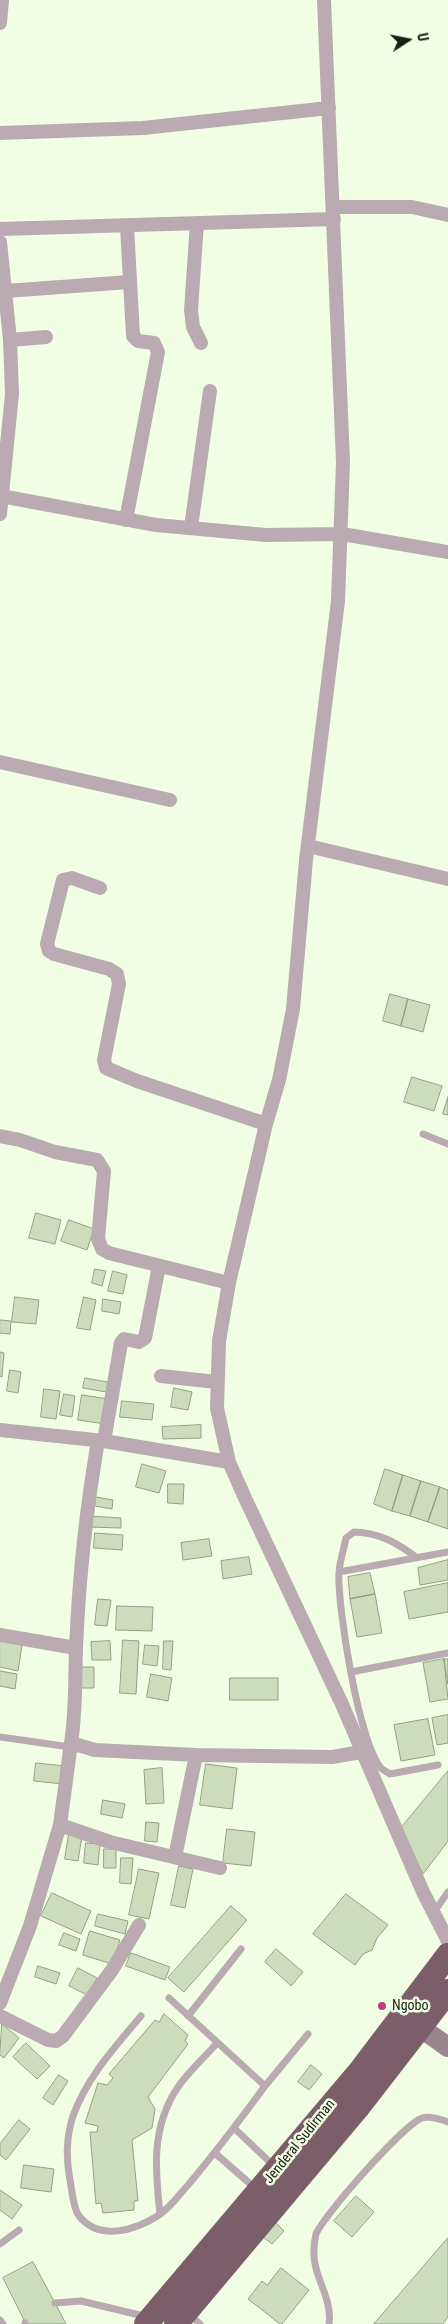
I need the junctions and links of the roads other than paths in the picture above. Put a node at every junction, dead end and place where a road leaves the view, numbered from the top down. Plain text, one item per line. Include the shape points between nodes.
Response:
1 (2, 0) edge
2 (324, 0) edge
3 (0, 22) edge
4 (329, 108) junction
5 (0, 133) edge
6 (334, 213) junction
7 (448, 214) edge
8 (198, 224) junction
9 (127, 226) junction
10 (0, 229) edge
11 (0, 242) edge
12 (129, 282) junction
13 (6, 290) junction
14 (46, 337) dead end
15 (10, 340) junction
16 (201, 343) dead end
17 (210, 391) dead end
18 (1, 496) junction
19 (0, 514) edge
20 (126, 520) junction
21 (191, 527) junction
22 (342, 534) junction
23 (448, 552) edge
24 (0, 762) edge
25 (170, 800) dead end
26 (308, 846) junction
27 (448, 879) edge
28 (100, 888) dead end
29 (266, 1124) junction
30 (423, 1134) dead end
31 (0, 1136) edge
32 (448, 1144) edge
33 (159, 1266) junction
34 (228, 1283) junction
35 (161, 1376) dead end
36 (217, 1382) junction
37 (0, 1430) edge
38 (101, 1441) junction
39 (229, 1462) junction
40 (448, 1552) edge
41 (416, 1557) junction
42 (339, 1572) junction
43 (0, 1634) edge
44 (76, 1648) junction
45 (448, 1653) edge
46 (351, 1672) junction
47 (0, 1737) edge
48 (70, 1745) junction
49 (361, 1752) junction
50 (196, 1755) junction
51 (438, 1765) dead end
52 (60, 1825) junction
53 (175, 1857) junction
54 (220, 1868) dead end
55 (448, 1892) edge
56 (433, 1913) junction
57 (139, 1926) dead end
58 (448, 1941) edge
59 (241, 1950) dead end
60 (448, 1955) edge
61 (448, 1991) edge
62 (169, 1998) dead end
63 (0, 2003) edge
64 (0, 2016) edge
65 (141, 2016) dead end
66 (188, 2016) junction
67 (421, 2028) junction
68 (308, 2034) dead end
69 (217, 2043) junction
70 (448, 2047) edge
71 (265, 2086) junction
72 (448, 2122) edge
73 (234, 2128) junction
74 (215, 2153) junction
75 (278, 2169) junction
76 (260, 2192) junction
77 (160, 2214) junction
78 (19, 2230) dead end
79 (0, 2244) edge
80 (55, 2303) dead end
81 (181, 2311) edge
82 (0, 2320) edge
83 (149, 2321) edge
84 (3, 2324) edge
85 (329, 2324) edge

1 - 3 street
2 - 4 street
4 - 5 street via 152,127
4 - 6 street
6 - 7 street via 412,207
6 - 8 street
6 - 22 street via 343,462
8 - 9 street
8 - 16 street via 191,310 193,327
9 - 10 street
9 - 12 street
11 - 13 street
12 - 13 street
12 - 20 street via 134,336 138,342 154,343 158,352
13 - 15 street
14 - 15 street
15 - 18 street via 12,394
17 - 21 street
18 - 19 street
18 - 20 street
20 - 21 street
21 - 22 street via 266,535
22 - 23 street
22 - 26 street via 334,646
24 - 25 street
26 - 27 street
26 - 29 street via 293,1010 279,1080
28 - 29 street via 72,878 63,880 47,944 54,954 117,974 119,984 104,1060 106,1068
29 - 34 street
30 - 32 lane
31 - 33 street via 97,1160 104,1170 97,1228 102,1249 120,1257
33 - 34 street
33 - 38 street via 145,1338 140,1342 124,1339 121,1343
34 - 36 street via 219,1341
35 - 36 street
36 - 39 street via 219,1416
37 - 38 street
38 - 39 street
38 - 44 street via 85,1521
39 - 49 street via 341,1702
40 - 41 lane
41 - 42 lane
41 - 42 lane via 377,1534 354,1532 346,1538
42 - 46 lane
43 - 44 street
44 - 48 street
45 - 46 lane
46 - 51 lane via 363,1726 381,1768 390,1774
47 - 48 lane
48 - 50 street via 95,1750
48 - 52 street
49 - 50 street via 332,1757
49 - 56 street
50 - 53 street
52 - 53 street via 110,1842
52 - 63 street via 30,1926
53 - 54 street
55 - 56 lane
56 - 58 street
57 - 64 street via 112,1970 56,2041
59 - 66 lane
60 - 75 highway, Jenderal Sudirman via 360,2071
61 - 67 highway, Jenderal Sudirman
62 - 66 lane
65 - 77 lane via 99,2065 74,2115 66,2141 68,2167 78,2215 90,2226 121,2232 140,2226
66 - 69 lane
67 - 70 main road
67 - 81 highway, Jenderal Sudirman via 295,2185
68 - 71 lane
69 - 71 lane
69 - 77 lane via 178,2088 160,2125 155,2166
71 - 73 lane
72 - 85 lane via 422,2118 400,2134 334,2208 316,2234 313,2250 331,2314
73 - 74 lane
73 - 75 lane
74 - 76 lane
74 - 77 lane
75 - 76 highway, Jenderal Sudirman
76 - 81 highway, Jenderal Sudirman
78 - 79 lane
80 - 83 lane via 81,2301
81 - 83 highway, Jenderal Sudirman
82 - 84 lane

